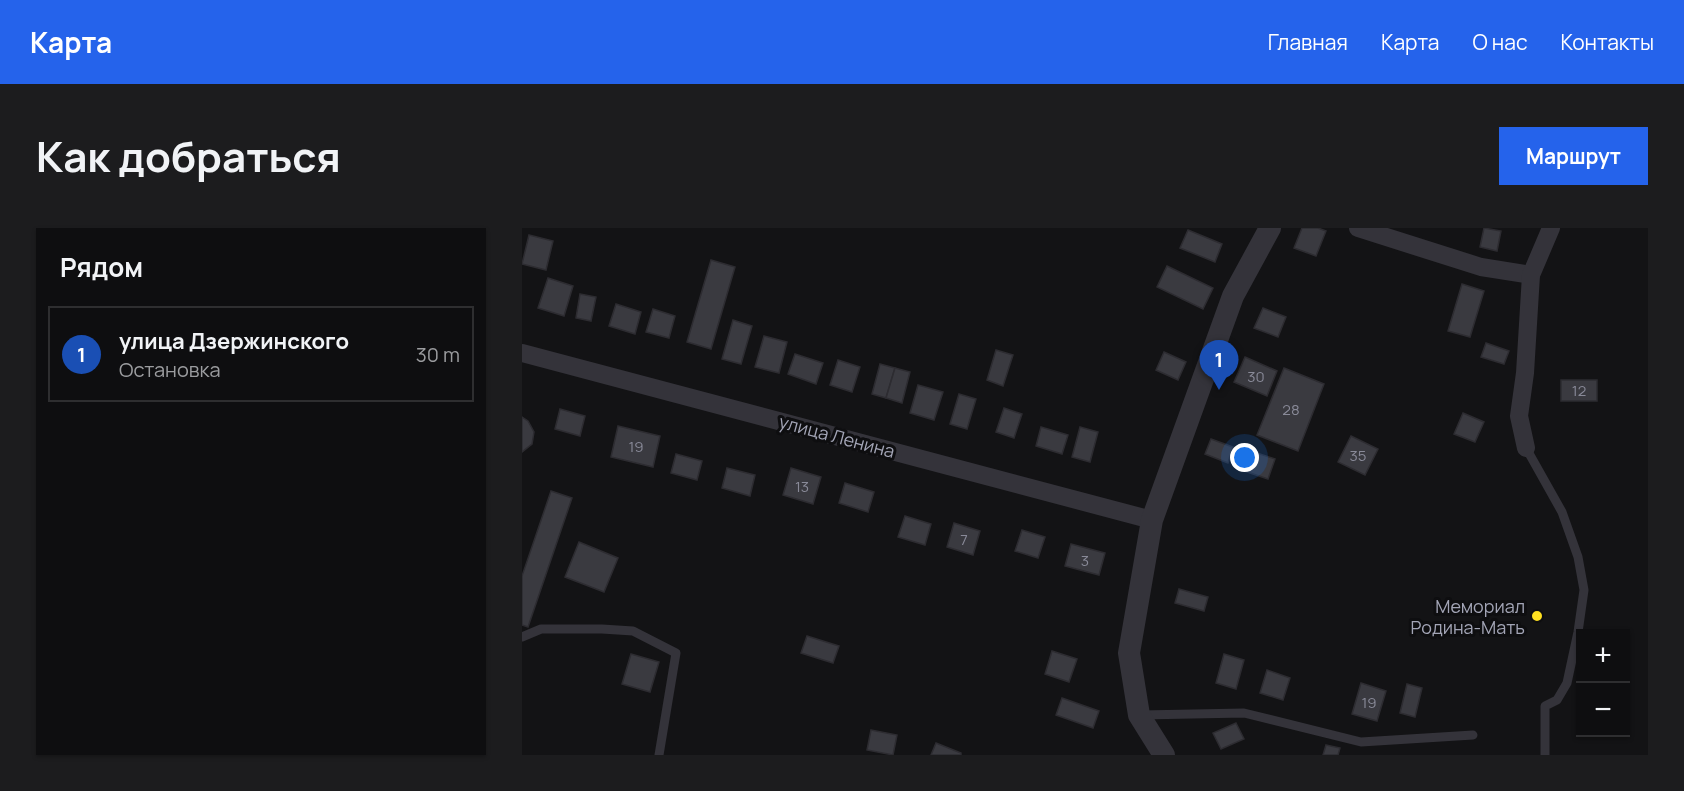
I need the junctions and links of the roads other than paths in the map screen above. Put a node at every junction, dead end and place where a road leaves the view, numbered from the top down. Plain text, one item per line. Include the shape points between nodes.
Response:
1 (1270, 228) edge
2 (1358, 228) edge
3 (1551, 228) edge
4 (1530, 275) junction
5 (522, 353) edge
6 (1526, 448) joint
7 (1152, 520) junction
8 (522, 637) edge
9 (1138, 716) junction
10 (1473, 735) dead end
11 (659, 755) edge
12 (1164, 755) edge
13 (1545, 755) edge

1 - 7 street via 1233,296
2 - 4 street via 1481,267
3 - 4 street
4 - 6 street via 1519,416
5 - 7 street, улица Ленина
6 - 13 lane via 1563,512 1584,590 1567,683 1557,700 1545,706
7 - 9 street via 1129,653
8 - 11 lane via 541,629 633,631 676,653
9 - 10 lane via 1244,713 1361,742
9 - 12 street

